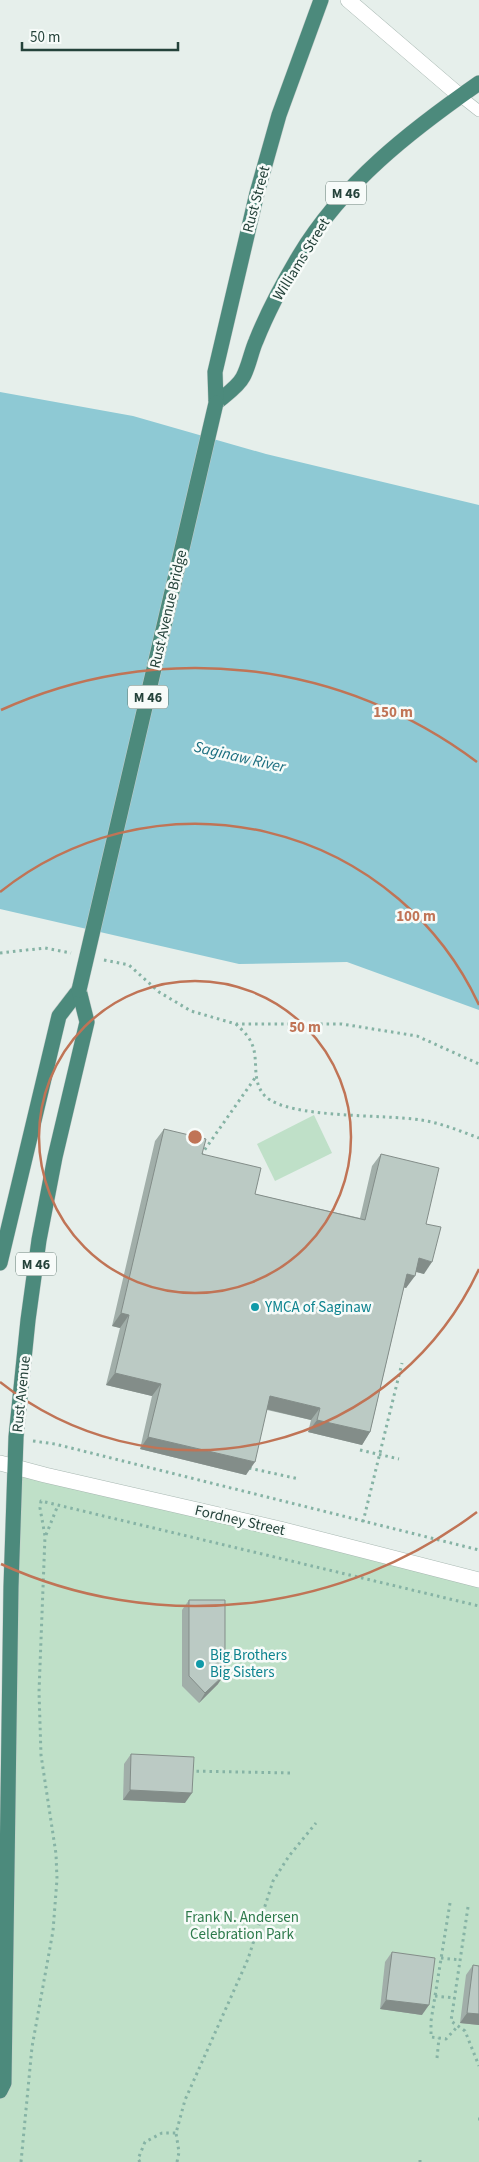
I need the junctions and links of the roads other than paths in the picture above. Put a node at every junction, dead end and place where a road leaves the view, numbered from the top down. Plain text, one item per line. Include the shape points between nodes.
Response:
1 (321, 0) edge
2 (348, 0) edge
3 (479, 84) edge
4 (460, 96) junction
5 (479, 111) edge
6 (216, 403) junction
7 (79, 990) junction
8 (0, 1262) edge
9 (7, 1465) edge
10 (479, 1580) edge
11 (0, 2091) edge

1 - 6 highway, Rust Street / M 46 via 282,106 257,193 215,372
2 - 4 street
3 - 4 highway, Williams Street / M 46
4 - 5 lane
4 - 6 highway, Williams Street / M 46 via 362,176 320,225 268,314 243,378
6 - 7 highway, Rust Avenue Bridge / M 46, bridge
7 - 8 highway, M 46 via 59,1016
7 - 9 highway, Rust Avenue / M 46 via 87,1022 55,1157 40,1240
9 - 10 street, Fordney Street
9 - 11 highway, Rust Avenue / M 46 via 11,1587 4,2083

